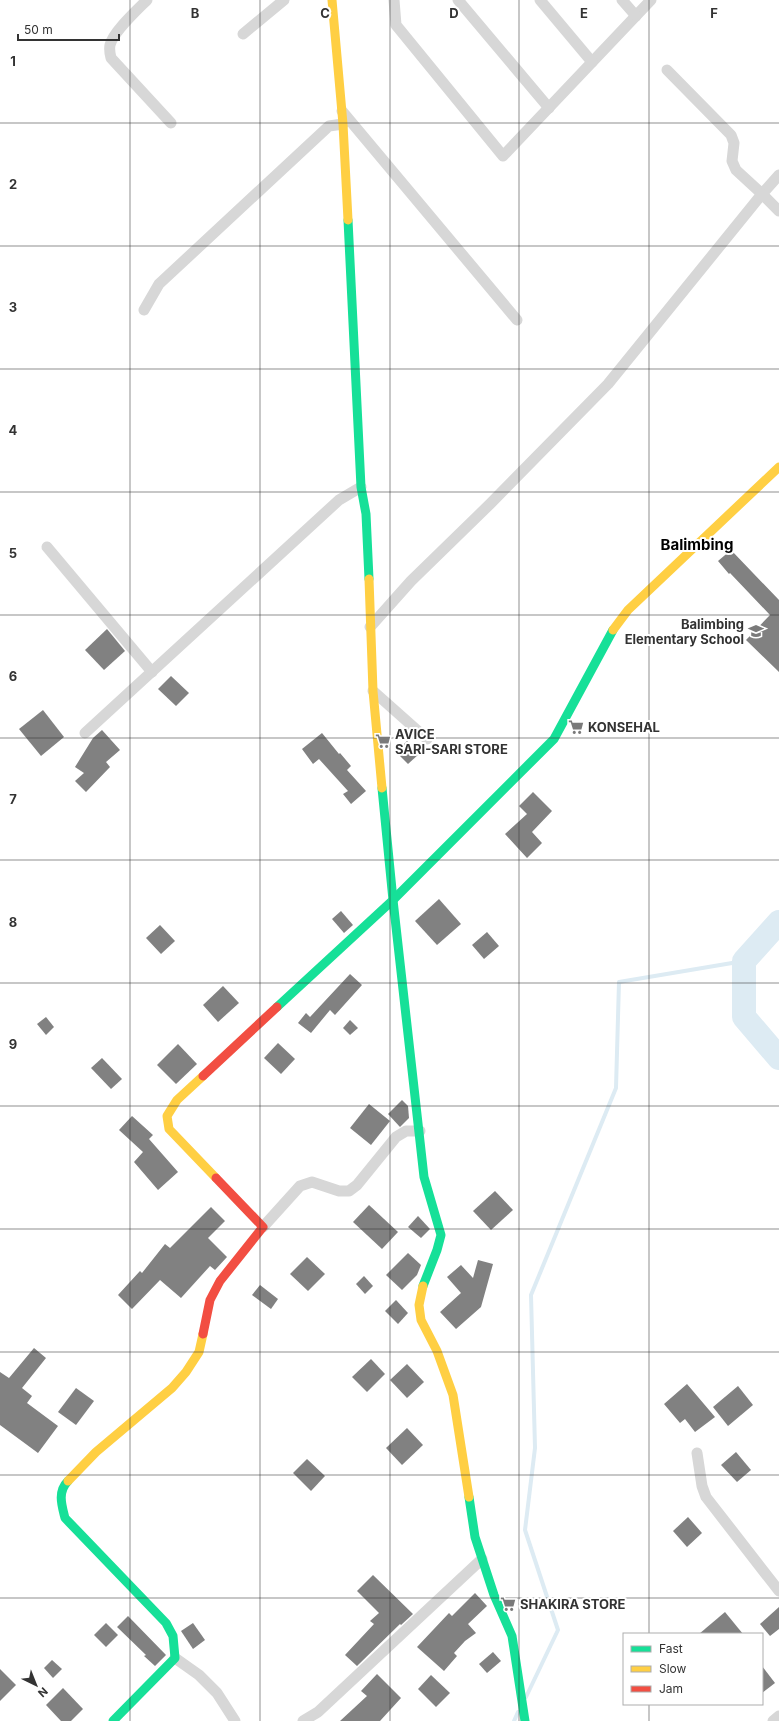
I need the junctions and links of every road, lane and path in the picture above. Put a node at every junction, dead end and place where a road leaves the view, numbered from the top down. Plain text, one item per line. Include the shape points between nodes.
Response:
1 (147, 0) edge
2 (284, 0) edge
3 (332, 0) edge
4 (394, 0) edge
5 (458, 0) edge
6 (540, 0) edge
7 (622, 0) edge
8 (651, 0) edge
9 (636, 16) junction
10 (243, 34) dead end
11 (592, 62) junction
12 (667, 70) dead end
13 (549, 108) junction
14 (342, 111) junction
15 (171, 123) dead end
16 (342, 124) junction
17 (779, 175) edge
18 (762, 194) junction
19 (779, 211) edge
20 (144, 310) dead end
21 (517, 320) dead end
22 (779, 467) edge
23 (361, 487) junction
24 (46, 547) dead end
25 (370, 627) junction
26 (152, 672) junction
27 (373, 691) junction
28 (85, 733) dead end
29 (427, 739) dead end
30 (393, 900) junction
31 (420, 1131) junction
32 (263, 1227) junction
33 (698, 1453) dead end
34 (482, 1559) junction
35 (779, 1591) edge
36 (175, 1658) junction
37 (779, 1716) edge
38 (113, 1721) edge
39 (235, 1721) edge
40 (303, 1721) edge
41 (525, 1721) edge
42 (773, 1721) edge

1 - 15 street via 125,22 110,44 109,52 111,58
2 - 10 street
3 - 14 street
4 - 13 street via 396,25 503,156
5 - 13 street
6 - 11 street
7 - 9 street
8 - 9 street
9 - 11 street
11 - 13 street
12 - 18 street via 731,134 734,143 732,161 736,170
14 - 16 street
14 - 21 street
16 - 20 street via 329,126 193,251 159,284
16 - 23 street
17 - 18 street
18 - 19 street
18 - 25 street via 608,384 411,581
22 - 30 street via 628,610 609,636 554,739
23 - 25 street via 366,514
23 - 26 street via 340,500
24 - 26 street
25 - 27 street
26 - 28 street
27 - 29 street
27 - 30 street
30 - 31 street
30 - 32 street via 177,1100 167,1116 169,1130
31 - 32 street via 406,1131 396,1137 357,1185 349,1191 339,1191 312,1182 300,1186
31 - 34 street via 424,1177 441,1235 423,1284 419,1305 421,1320 438,1351 453,1395 475,1537
32 - 36 street via 220,1281 210,1300 200,1352 186,1372 172,1388 96,1452 65,1484 60,1500 65,1518 166,1623 173,1636
33 - 35 street via 706,1497
34 - 40 street via 318,1712
34 - 41 street via 512,1636
36 - 38 street
36 - 39 street via 199,1675 217,1693
37 - 42 street

